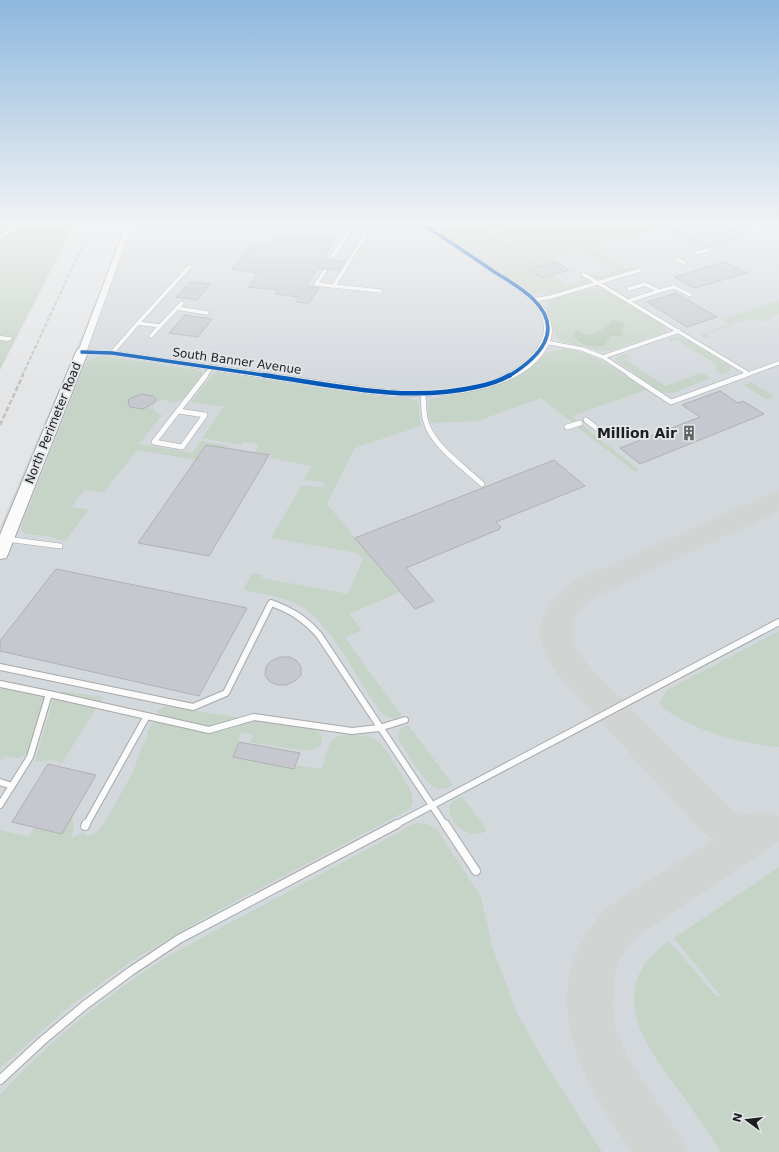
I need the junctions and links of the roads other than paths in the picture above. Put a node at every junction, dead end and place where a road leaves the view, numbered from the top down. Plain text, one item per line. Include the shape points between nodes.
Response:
1 (109, 279) edge
2 (179, 279) edge
3 (320, 279) edge
4 (338, 279) edge
5 (503, 279) edge
6 (592, 279) edge
7 (609, 279) edge
8 (598, 282) junction
9 (334, 286) junction
10 (629, 289) dead end
11 (380, 291) dead end
12 (659, 291) junction
13 (690, 295) dead end
14 (534, 300) junction
15 (628, 301) junction
16 (182, 303) dead end
17 (177, 308) junction
18 (207, 313) dead end
19 (138, 324) junction
20 (160, 326) junction
21 (679, 331) junction
22 (151, 336) dead end
23 (545, 342) junction
24 (82, 352) junction
25 (112, 353) junction
26 (603, 357) junction
27 (779, 363) edge
28 (212, 367) junction
29 (749, 374) junction
30 (423, 394) junction
31 (178, 411) junction
32 (586, 420) dead end
33 (580, 423) dead end
34 (567, 427) dead end
35 (607, 436) dead end
36 (482, 484) dead end
37 (6, 539) junction
38 (60, 546) dead end
39 (0, 554) edge
40 (779, 622) edge
41 (0, 667) edge
42 (0, 684) edge
43 (49, 694) junction
44 (147, 716) junction
45 (405, 720) dead end
46 (381, 729) junction
47 (0, 782) edge
48 (12, 786) junction
49 (432, 804) junction
50 (0, 805) edge
51 (85, 826) dead end
52 (476, 871) dead end
53 (0, 1080) edge

1 - 24 street, North Perimeter Road
2 - 19 lane
3 - 9 lane via 316,284
4 - 9 lane
5 - 14 street
6 - 8 lane
7 - 8 lane
8 - 14 lane
8 - 15 lane
9 - 11 lane
10 - 12 lane via 645,284
12 - 13 lane via 674,287
12 - 15 lane
14 - 23 street via 542,309 547,321
15 - 21 lane
16 - 17 lane
17 - 18 lane
17 - 20 lane
19 - 20 lane
19 - 25 lane
20 - 22 lane
21 - 26 lane
21 - 29 lane
23 - 26 lane via 582,349
23 - 30 street, South Banner Avenue via 533,360 509,376 466,390
24 - 25 street, South Banner Avenue
24 - 37 street, North Perimeter Road
25 - 28 street, South Banner Avenue
26 - 29 lane via 670,402
27 - 29 lane
28 - 30 street, South Banner Avenue via 388,393
28 - 31 lane
30 - 36 lane via 429,430 453,458
31 - 31 lane via 159,436 154,442 182,447 205,415
32 - 35 lane
33 - 34 lane
37 - 38 lane
37 - 39 street, North Perimeter Road
40 - 49 lane
41 - 46 lane via 193,707 226,693 270,603 287,608 305,619 319,635
42 - 43 lane
43 - 44 lane
43 - 48 lane via 30,757
44 - 46 lane via 209,730 254,717 352,731
44 - 51 lane
45 - 46 lane
46 - 49 lane
47 - 48 lane
48 - 50 lane
49 - 52 lane
49 - 53 lane via 150,957 60,1024

